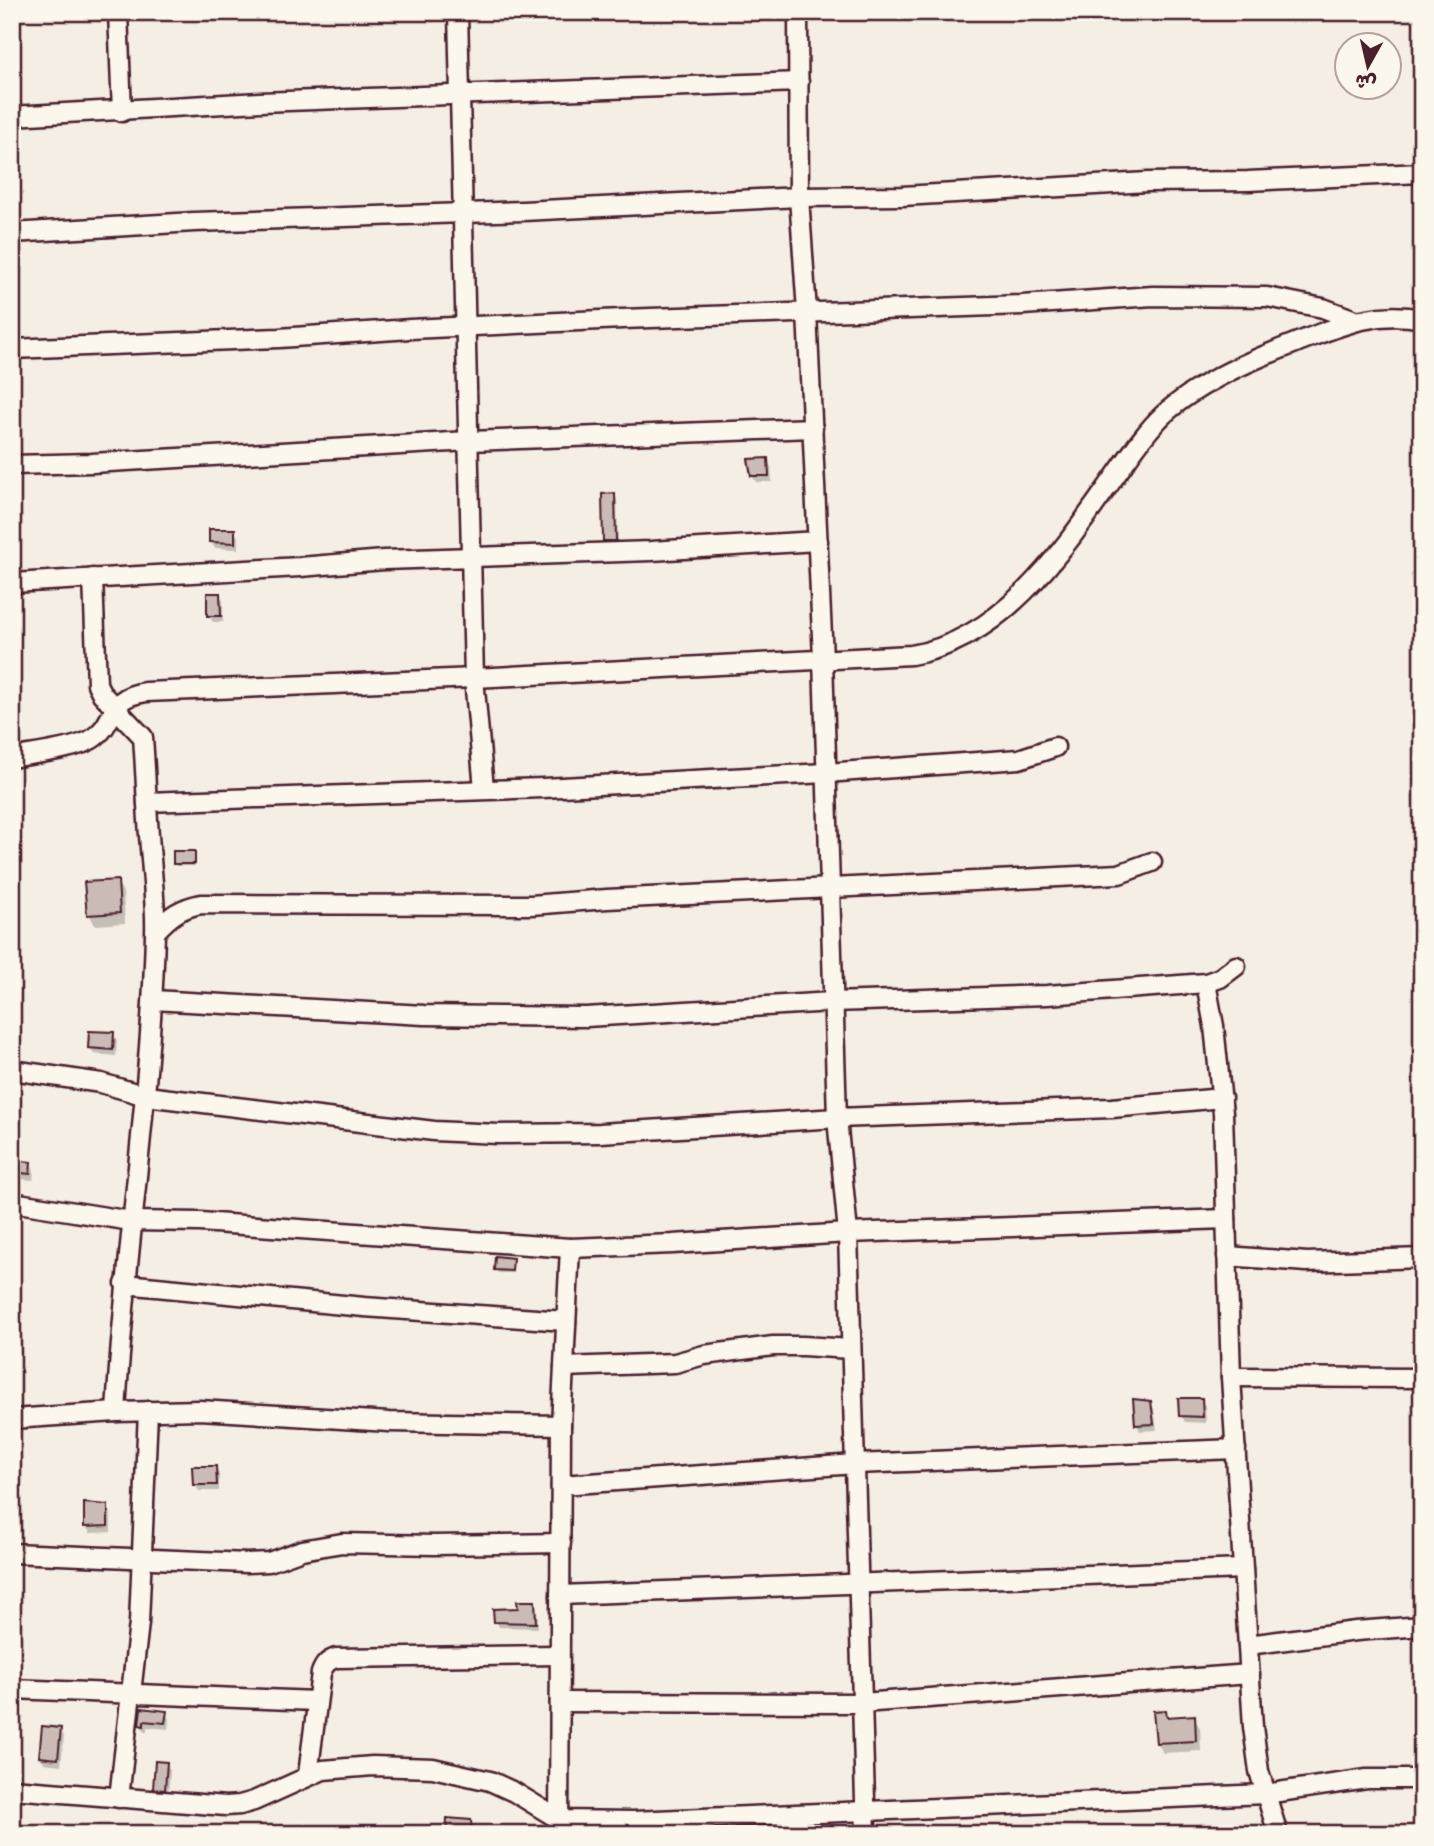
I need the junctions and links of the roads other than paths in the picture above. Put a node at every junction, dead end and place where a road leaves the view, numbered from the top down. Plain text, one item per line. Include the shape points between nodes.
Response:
1 (118, 12) edge
2 (458, 12) edge
3 (798, 12) edge
4 (799, 82) junction
5 (460, 95) junction
6 (122, 111) junction
7 (12, 116) edge
8 (1422, 173) edge
9 (799, 197) junction
10 (461, 214) junction
11 (12, 233) edge
12 (1422, 306) edge
13 (807, 312) junction
14 (1401, 316) junction
15 (1422, 319) edge
16 (1355, 320) junction
17 (466, 326) junction
18 (12, 349) edge
19 (813, 428) junction
20 (469, 441) junction
21 (12, 465) edge
22 (818, 541) junction
23 (471, 556) junction
24 (93, 578) junction
25 (12, 583) edge
26 (823, 658) junction
27 (474, 678) junction
28 (114, 708) junction
29 (1055, 747) dead end
30 (12, 758) edge
31 (827, 773) junction
32 (484, 789) junction
33 (147, 802) junction
34 (1152, 862) dead end
35 (829, 888) junction
36 (156, 931) junction
37 (1236, 966) dead end
38 (1206, 983) junction
39 (153, 1000) junction
40 (832, 1002) junction
41 (12, 1070) edge
42 (146, 1096) junction
43 (1222, 1098) junction
44 (837, 1118) junction
45 (12, 1202) edge
46 (1226, 1219) junction
47 (131, 1220) junction
48 (848, 1233) junction
49 (570, 1248) junction
50 (1227, 1256) junction
51 (1422, 1258) edge
52 (125, 1284) junction
53 (566, 1321) junction
54 (851, 1349) junction
55 (564, 1367) junction
56 (1231, 1377) junction
57 (1422, 1378) edge
58 (148, 1411) junction
59 (116, 1412) junction
60 (12, 1419) edge
61 (561, 1425) junction
62 (1236, 1448) junction
63 (855, 1464) junction
64 (561, 1485) junction
65 (561, 1543) junction
66 (12, 1553) edge
67 (140, 1560) junction
68 (1243, 1569) junction
69 (858, 1583) junction
70 (560, 1595) junction
71 (1422, 1626) edge
72 (1248, 1646) junction
73 (559, 1656) junction
74 (1250, 1674) junction
75 (12, 1689) edge
76 (130, 1694) junction
77 (316, 1701) junction
78 (560, 1702) junction
79 (862, 1703) junction
80 (308, 1775) junction
81 (1422, 1779) edge
82 (12, 1789) edge
83 (1265, 1794) junction
84 (119, 1798) junction
85 (866, 1810) junction
86 (559, 1827) edge
87 (866, 1834) edge
88 (1278, 1834) edge

1 - 6 street
2 - 5 street
3 - 4 street
4 - 5 street
4 - 9 street
5 - 6 street
5 - 10 street
6 - 7 street
8 - 9 street
9 - 10 street
9 - 13 street
10 - 11 street
10 - 17 street
12 - 14 street
13 - 16 street via 1230,295 1300,303
13 - 17 street
13 - 19 street
14 - 15 street
14 - 16 street
16 - 26 street via 1262,356 1192,392 1162,416 1041,574 1009,606 970,634 911,655
17 - 18 street
17 - 20 street
19 - 20 street
19 - 22 street
20 - 21 street
20 - 23 street
22 - 23 street
22 - 26 street
23 - 24 street
23 - 27 street
24 - 25 street
24 - 28 street via 97,684
26 - 27 street
26 - 31 street
27 - 28 street via 146,692 129,694
27 - 32 street
28 - 30 street via 89,742
28 - 33 street via 144,737
29 - 31 street via 1018,759
31 - 32 street
31 - 35 street
32 - 33 street
33 - 36 street
34 - 35 street via 1119,874
35 - 36 street via 531,905 201,904 172,914
35 - 40 street
36 - 39 street
37 - 38 street
38 - 40 street via 1047,995
38 - 43 street
39 - 40 street via 424,1015 586,1017
39 - 42 street
40 - 44 street
41 - 42 street via 101,1083
42 - 44 street via 421,1130 498,1134 600,1133
42 - 47 street
43 - 44 street via 1112,1108
43 - 46 street
44 - 48 street
45 - 47 street
46 - 48 street
46 - 50 street
47 - 49 street
47 - 52 street
48 - 49 street
48 - 54 street
49 - 53 street
50 - 51 street via 1320,1262
50 - 56 street
52 - 53 street
52 - 59 street
53 - 55 street
54 - 55 street via 774,1346 704,1354 675,1363
54 - 63 street
55 - 61 street
56 - 57 street
56 - 62 street
58 - 59 street
58 - 61 street
58 - 67 street
59 - 60 street
61 - 64 street
62 - 63 street
62 - 68 street
63 - 64 street
63 - 69 street
64 - 65 street
65 - 67 street via 342,1543 269,1562
65 - 70 street
66 - 67 street
67 - 76 street via 139,1623
68 - 69 street
68 - 72 street
69 - 70 street
69 - 79 street
70 - 73 street
71 - 72 street via 1356,1630
72 - 74 street
73 - 77 street via 336,1658 323,1666
73 - 78 street
74 - 79 street
74 - 83 street via 1257,1760
75 - 76 street
76 - 77 street
76 - 84 street
77 - 80 street
78 - 79 street
78 - 86 street
79 - 85 street
80 - 84 street via 240,1805
80 - 86 street via 337,1767 433,1768 490,1781 514,1792
81 - 83 street via 1367,1779
82 - 84 street
83 - 85 street
83 - 88 street
85 - 86 street
85 - 87 street

